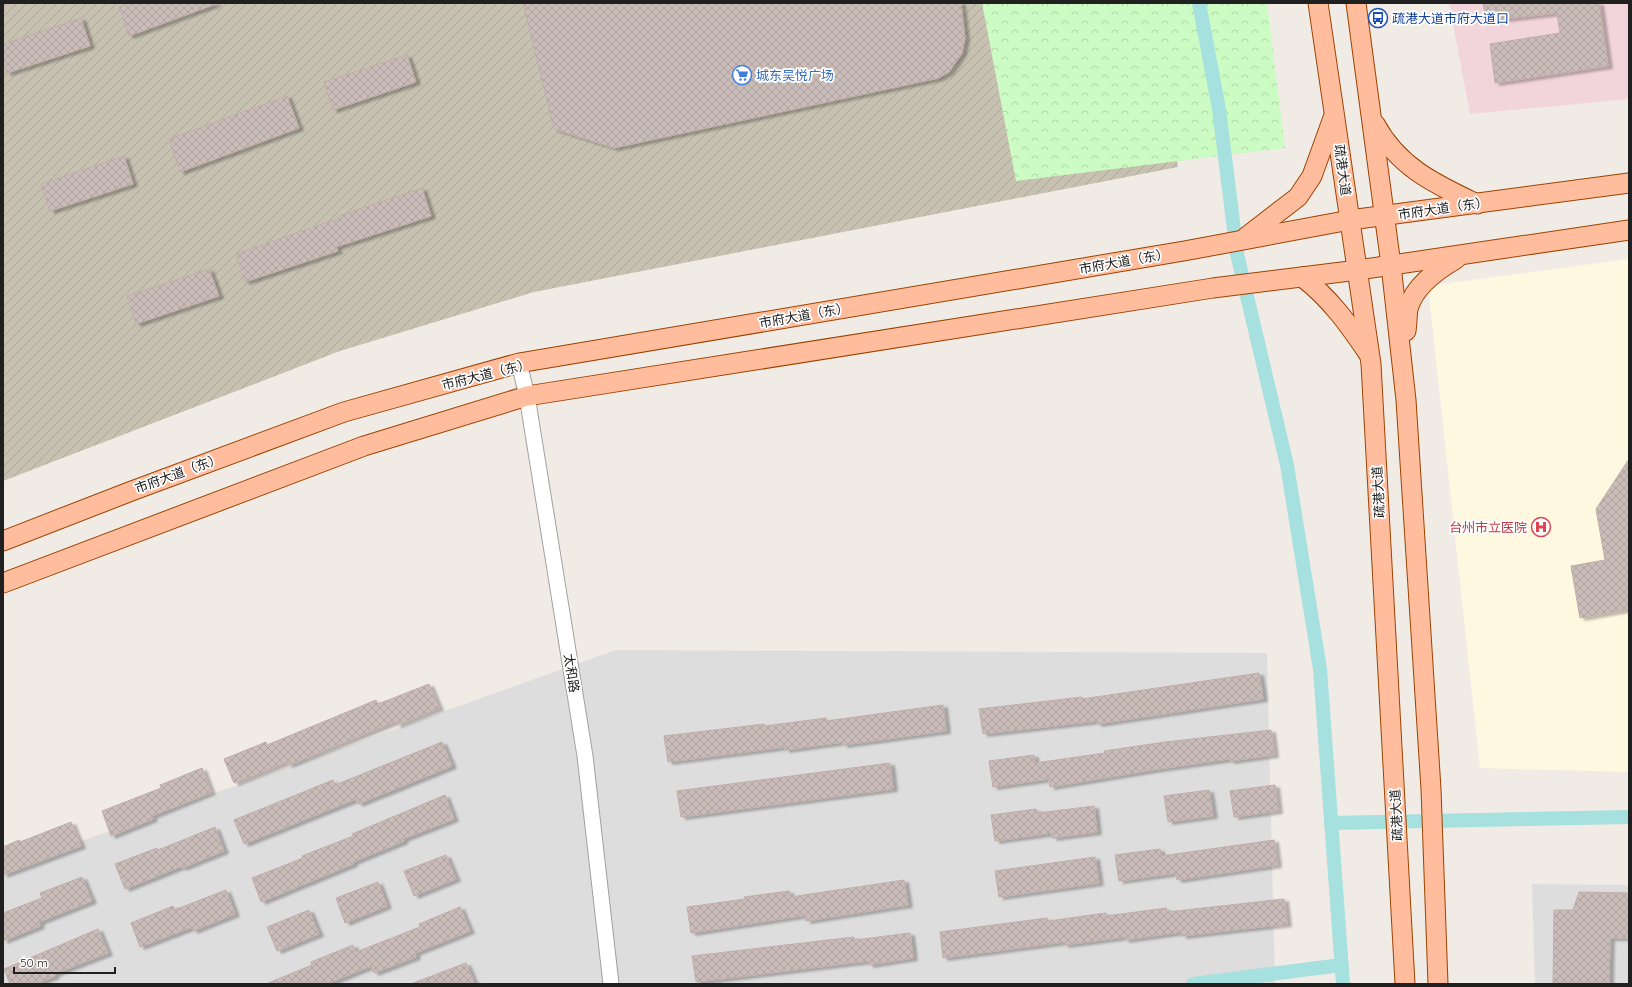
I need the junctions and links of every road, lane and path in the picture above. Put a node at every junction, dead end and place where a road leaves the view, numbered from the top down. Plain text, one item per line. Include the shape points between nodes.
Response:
1 (1318, 3) edge
2 (1356, 3) edge
3 (1334, 112) junction
4 (1371, 117) junction
5 (1629, 183) edge
6 (1477, 204) junction
7 (1385, 216) junction
8 (1350, 220) junction
9 (1629, 230) edge
10 (1240, 241) junction
11 (1466, 254) junction
12 (1391, 265) junction
13 (1358, 270) junction
14 (1302, 277) junction
15 (1370, 356) junction
16 (1402, 358) junction
17 (519, 364) junction
18 (527, 396) junction
19 (3, 541) edge
20 (3, 583) edge
21 (612, 984) edge
22 (1405, 984) edge
23 (1438, 984) edge

1 - 3 main road, 疏港大道
2 - 4 main road
3 - 8 main road, 疏港大道
3 - 10 main road via 1312,176 1298,197
4 - 6 main road via 1382,138 1411,168 1438,186
4 - 7 main road
5 - 6 main road, 市府大道（东）
6 - 7 main road, 市府大道（东）
7 - 8 main road, 市府大道（东）
7 - 12 main road
8 - 10 main road, 市府大道（东）
8 - 13 main road, 疏港大道
9 - 11 main road
10 - 17 main road, 市府大道（东）
11 - 12 main road
11 - 16 main road via 1437,270 1415,294 1408,308
12 - 13 main road
12 - 16 main road
13 - 14 main road
13 - 15 main road, 疏港大道
14 - 15 main road via 1332,305
14 - 18 main road via 1213,288
15 - 22 main road, 疏港大道
16 - 23 main road via 1431,789
17 - 18 street, 太和路
17 - 19 main road, 市府大道（东） via 344,412
18 - 20 main road via 364,446
18 - 21 street, 太和路 via 585,756

